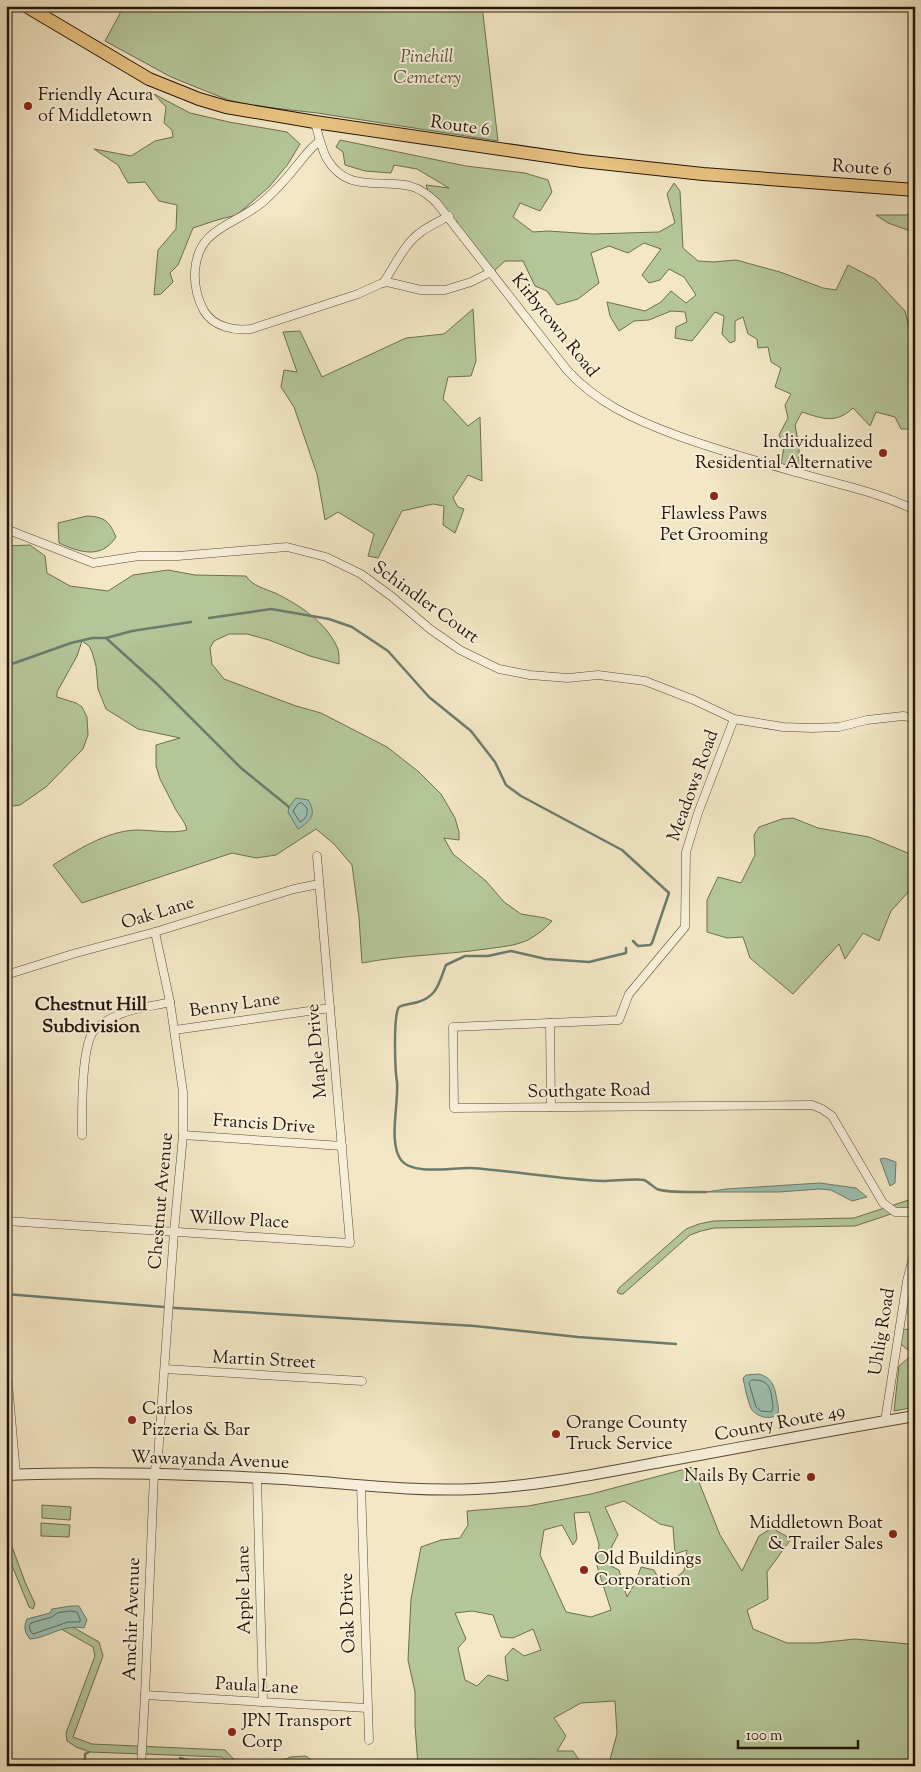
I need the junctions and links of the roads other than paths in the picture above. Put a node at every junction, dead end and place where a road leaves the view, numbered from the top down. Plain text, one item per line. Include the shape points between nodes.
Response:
1 (26, 6) edge
2 (315, 122) junction
3 (320, 141) junction
4 (915, 190) edge
5 (449, 216) junction
6 (491, 272) junction
7 (383, 283) junction
8 (915, 510) edge
9 (6, 530) edge
10 (915, 718) edge
11 (734, 719) junction
12 (317, 856) dead end
13 (319, 884) junction
14 (154, 932) junction
15 (6, 976) edge
16 (170, 1002) junction
17 (330, 1008) junction
18 (619, 1020) joint
19 (550, 1023) junction
20 (175, 1030) junction
21 (551, 1107) junction
22 (183, 1134) junction
23 (82, 1135) dead end
24 (342, 1146) junction
25 (915, 1212) edge
26 (6, 1221) edge
27 (174, 1232) junction
28 (350, 1243) joint
29 (915, 1250) edge
30 (6, 1361) edge
31 (165, 1370) junction
32 (362, 1381) dead end
33 (915, 1416) edge
34 (886, 1420) junction
35 (154, 1474) junction
36 (11, 1475) edge
37 (257, 1478) junction
38 (361, 1485) junction
39 (413, 1488) joint
40 (145, 1696) junction
41 (263, 1702) junction
42 (368, 1708) junction
43 (370, 1740) dead end
44 (141, 1766) edge

1 - 2 main road, Route 6 via 168,87 226,107
2 - 3 street, Kirbytown Road
2 - 4 main road, Route 6 via 582,161 713,175
3 - 5 street, Kirbytown Road via 332,166 346,178 419,189
3 - 7 street via 266,200 213,233 202,244 196,258 194,279 201,306 218,324 244,330
5 - 6 street, Kirbytown Road
5 - 7 street via 416,236
6 - 7 street via 445,290 421,290
6 - 8 street, Kirbytown Road via 575,379 593,395 626,415 710,448 863,491
9 - 11 street, Schindler Court via 93,563 139,556 178,556 253,548 287,547 311,553 361,574 460,650 499,669 530,675 568,678 598,675 645,681
10 - 11 street, Schindler Court via 867,720 839,728 783,727
11 - 18 street, Meadows Road via 686,852 685,928 629,994
12 - 13 street, Maple Drive
13 - 14 street, Oak Lane
13 - 17 street, Maple Drive
14 - 15 street, Oak Lane
14 - 16 street, Chestnut Avenue
16 - 20 street, Chestnut Avenue
16 - 23 street via 120,1013 92,1033 87,1046 81,1100
17 - 20 street, Benny Lane
17 - 24 street, Maple Drive
18 - 19 street, Southgate Road
19 - 21 street
19 - 21 street, Southgate Road via 453,1027 454,1108
20 - 22 street, Chestnut Avenue via 183,1092
21 - 25 street, Southgate Road via 812,1105 832,1116 883,1203 895,1212
22 - 24 street, Francis Drive
22 - 27 street, Chestnut Avenue
24 - 28 street, Maple Drive
26 - 27 street, Willow Place
27 - 28 street, Willow Place
27 - 31 street, Chestnut Avenue
29 - 34 street, Uhlig Road via 907,1281
30 - 36 street
31 - 32 street, Martin Street
31 - 35 street, Chestnut Avenue
33 - 34 street, County Route 49
34 - 39 street, County Route 49 via 539,1483 473,1489
35 - 36 street, Wawayanda Avenue via 80,1472
35 - 37 street, Wawayanda Avenue
35 - 40 street, Amchir Avenue
37 - 38 street, Wawayanda Avenue
37 - 41 street, Apple Lane
38 - 39 street, Wawayanda Avenue
38 - 42 street, Oak Drive
40 - 41 street, Paula Lane
40 - 44 street, Amchir Avenue
41 - 42 street, Paula Lane
42 - 43 street, Oak Drive

